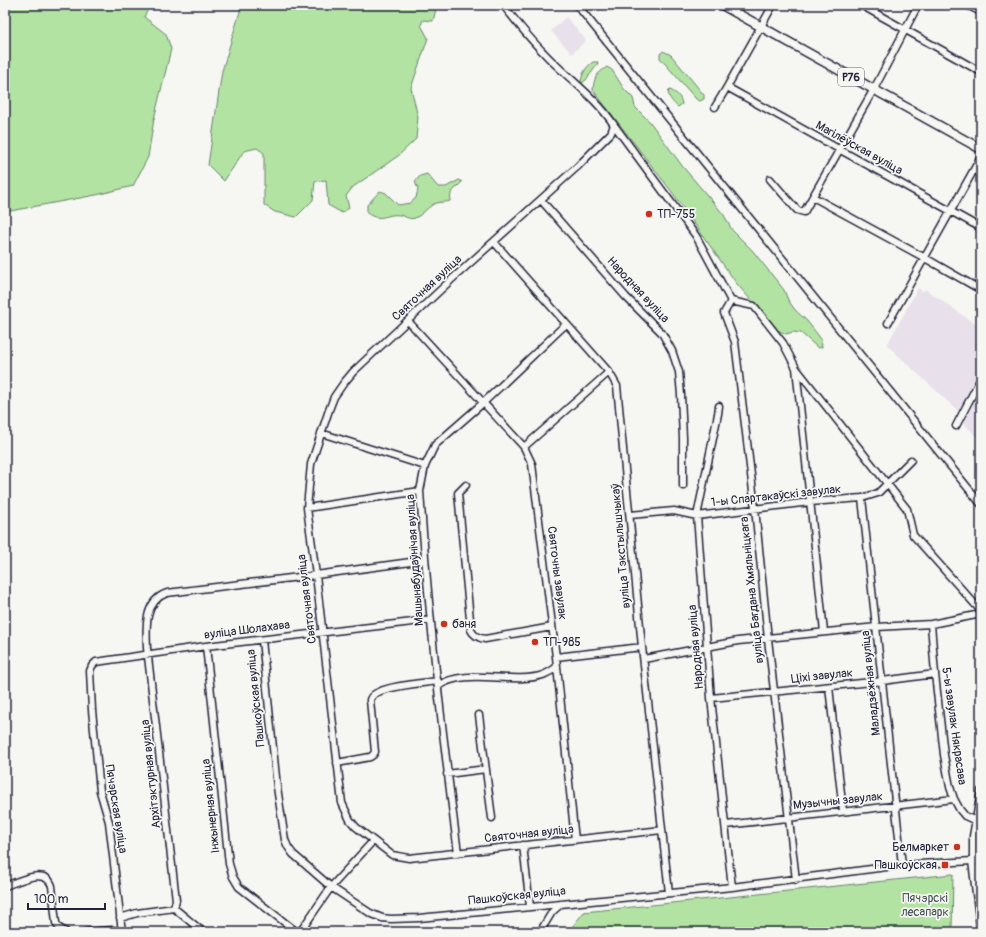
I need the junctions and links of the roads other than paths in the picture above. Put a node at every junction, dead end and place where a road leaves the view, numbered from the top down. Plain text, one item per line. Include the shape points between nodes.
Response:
1 (503, 5) edge
2 (722, 5) edge
3 (772, 5) edge
4 (861, 5) edge
5 (918, 5) edge
6 (968, 5) edge
7 (981, 12) edge
8 (760, 26) junction
9 (905, 30) junction
10 (981, 72) edge
11 (727, 87) junction
12 (874, 89) junction
13 (715, 107) dead end
14 (614, 125) junction
15 (981, 149) edge
16 (839, 150) junction
17 (981, 157) edge
18 (770, 179) dead end
19 (813, 197) junction
20 (541, 200) junction
21 (951, 211) junction
22 (981, 228) edge
23 (494, 242) junction
24 (925, 258) junction
25 (981, 290) edge
26 (731, 301) junction
27 (408, 321) junction
28 (888, 323) dead end
29 (566, 324) junction
30 (796, 368) junction
31 (609, 372) junction
32 (981, 378) edge
33 (483, 403) junction
34 (718, 406) dead end
35 (956, 426) dead end
36 (321, 433) junction
37 (524, 446) junction
38 (911, 460) dead end
39 (425, 466) junction
40 (888, 484) junction
41 (466, 485) dead end
42 (683, 486) dead end
43 (420, 491) junction
44 (862, 498) junction
45 (810, 502) junction
46 (307, 508) junction
47 (755, 508) junction
48 (630, 515) junction
49 (697, 516) junction
50 (425, 560) junction
51 (316, 575) junction
52 (981, 613) edge
53 (430, 620) junction
54 (931, 624) junction
55 (552, 627) junction
56 (877, 628) junction
57 (322, 632) junction
58 (824, 632) junction
59 (768, 639) junction
60 (262, 640) junction
61 (206, 646) junction
62 (642, 647) junction
63 (707, 648) junction
64 (148, 655) junction
65 (556, 657) junction
66 (644, 658) junction
67 (92, 666) joint
68 (557, 667) junction
69 (935, 674) junction
70 (882, 681) junction
71 (438, 683) junction
72 (830, 687) junction
73 (774, 692) junction
74 (711, 698) junction
75 (479, 715) dead end
76 (337, 763) junction
77 (486, 769) junction
78 (447, 774) junction
79 (981, 790) edge
80 (954, 799) junction
81 (896, 806) junction
82 (843, 811) junction
83 (492, 818) dead end
84 (788, 818) junction
85 (976, 822) junction
86 (726, 825) junction
87 (662, 830) junction
88 (575, 840) junction
89 (373, 841) junction
90 (523, 845) junction
91 (458, 853) junction
92 (977, 860) edge
93 (902, 865) junction
94 (796, 880) junction
95 (5, 886) edge
96 (331, 887) junction
97 (732, 888) junction
98 (669, 893) junction
99 (561, 904) junction
100 (530, 907) junction
101 (174, 908) junction
102 (120, 918) junction
103 (981, 926) edge
104 (59, 930) edge
105 (66, 932) edge
106 (86, 932) edge
107 (118, 932) edge
108 (122, 932) edge
109 (203, 932) edge
110 (297, 932) edge
111 (300, 932) edge
112 (540, 932) edge

1 - 14 street via 543,52 582,88
2 - 8 main road, Р76
3 - 8 street
4 - 9 street
5 - 9 street
6 - 7 street
8 - 11 street
8 - 12 main road, Р76
9 - 10 street
9 - 12 street
11 - 13 street
11 - 16 street, Магілёўская вуліца
12 - 15 main road, Р76
12 - 16 street
14 - 20 street, Святочная вуліца via 611,133
14 - 26 street via 696,236
16 - 19 street
16 - 21 street, Магілёўская вуліца
17 - 21 street
18 - 19 street via 797,210 804,212
19 - 24 street
20 - 23 street, Святочная вуліца
20 - 42 street, Народная вуліца via 626,297 662,333 672,351 679,372 681,395
21 - 22 street, Магілёўская вуліца
21 - 24 street
23 - 27 street, Святочная вуліца
23 - 29 street, вуліца Тэкстыльшчыкаў
24 - 25 street
24 - 28 street
26 - 30 street via 754,306 783,343
26 - 47 street, вуліца Багдана Хмяльніцкага via 724,313 735,342
27 - 33 street, Святочны завулак
27 - 36 street, Святочная вуліца via 343,384 331,404
29 - 31 street, вуліца Тэкстыльшчыкаў
29 - 33 street, Машынабудаўнічая вуліца
30 - 40 street
30 - 45 street
31 - 37 street
31 - 48 street, вуліца Тэкстыльшчыкаў via 617,386
32 - 35 street
33 - 37 street, Святочны завулак
33 - 39 street, Машынабудаўнічая вуліца via 436,445
34 - 49 street, Народная вуліца
36 - 39 street
36 - 46 street, Святочная вуліца via 311,464
37 - 55 street, Святочны завулак via 532,464
38 - 40 street, 1-ы Спартакаўскі завулак
39 - 43 street, Машынабудаўнічая вуліца
40 - 44 street, 1-ы Спартакаўскі завулак via 878,493
40 - 52 street via 907,509 913,535
41 - 55 street via 458,493 473,635 485,639
43 - 46 street
43 - 50 street, Машынабудаўнічая вуліца
44 - 45 street, 1-ы Спартакаўскі завулак
44 - 56 street, Маладзёжная вуліца
45 - 47 street, 1-ы Спартакаўскі завулак
45 - 58 street
46 - 51 street, Святочная вуліца
47 - 49 street, 1-ы Спартакаўскі завулак
47 - 59 street, вуліца Багдана Хмяльніцкага
48 - 49 street, 1-ы Спартакаўскі завулак via 674,511
48 - 62 street, вуліца Тэкстыльшчыкаў
49 - 63 street, Народная вуліца
50 - 51 street
50 - 53 street, Машынабудаўнічая вуліца
51 - 57 street, Святочная вуліца
51 - 64 street, Архітэктурная вуліца via 160,596 149,611 146,628
52 - 54 street
53 - 57 street, вуліца Шолахава
53 - 71 street, Машынабудаўнічая вуліца
54 - 56 street
54 - 69 street, 5-ы завулак Някрасава
55 - 65 street, Святочны завулак
56 - 58 street
56 - 70 street, Маладзёжная вуліца
57 - 60 street, вуліца Шолахава
57 - 76 street, Святочная вуліца
58 - 59 street
59 - 63 street via 722,643
59 - 73 street, вуліца Багдана Хмяльніцкага
60 - 61 street, вуліца Шолахава
60 - 96 street, Пашкоўская вуліца via 284,840 293,854
61 - 64 street, вуліца Шолахава
61 - 110 street, Інжынерная вуліца via 228,864 239,886
62 - 65 street
62 - 66 street, вуліца Тэкстыльшчыкаў
63 - 66 street
63 - 74 street, Народная вуліца
64 - 67 street, вуліца Шолахава via 96,662
64 - 101 street, Архітэктурная вуліца via 176,900
65 - 68 street, Святочны завулак
66 - 87 street, вуліца Тэкстыльшчыкаў
67 - 102 street, Пячэрская вуліца via 92,710 100,791 109,822
68 - 71 street via 544,675 517,679 458,678
68 - 88 street, Святочны завулак
69 - 70 street, Ціхі завулак
69 - 80 street, 5-ы завулак Някрасава via 944,755
70 - 72 street, Ціхі завулак
70 - 81 street, Маладзёжная вуліца
71 - 76 street via 386,689 374,693 370,700 375,752 370,757
71 - 78 street, Машынабудаўнічая вуліца
72 - 73 street, Ціхі завулак
72 - 82 street
73 - 74 street, Ціхі завулак
73 - 84 street, вуліца Багдана Хмяльніцкага
74 - 86 street, Народная вуліца
75 - 77 street
76 - 89 street, Святочная вуліца via 342,803 346,813 356,827
77 - 78 street
77 - 83 street
78 - 91 street, Машынабудаўнічая вуліца
79 - 85 street
80 - 81 street, Музычны завулак
80 - 85 street, 5-ы завулак Някрасава via 965,816
81 - 82 street, Музычны завулак
81 - 93 street, Маладзёжная вуліца
82 - 84 street, Музычны завулак
84 - 86 street, Музычны завулак
84 - 94 street, вуліца Багдана Хмяльніцкага
85 - 92 street via 973,836
86 - 97 street, Народная вуліца
87 - 88 street, Святочная вуліца
87 - 98 street, вуліца Тэкстыльшчыкаў
88 - 90 street, Святочная вуліца
89 - 91 street, Святочная вуліца via 392,855 400,857
89 - 96 street
90 - 91 street, Святочная вуліца
90 - 100 street
92 - 93 street, Пашкоўская вуліца
92 - 103 main road
93 - 94 street, Пашкоўская вуліца
94 - 97 street, Пашкоўская вуліца
95 - 104 street via 35,876 47,877 51,881
96 - 100 street, Пашкоўская вуліца via 370,913 391,919
96 - 111 street
97 - 98 street, Пашкоўская вуліца
98 - 99 street, Пашкоўская вуліца
99 - 100 street, Пашкоўская вуліца
99 - 112 street via 552,912
101 - 102 street
101 - 109 street
102 - 108 street, Пячэрская вуліца
104 - 105 street
106 - 107 street

